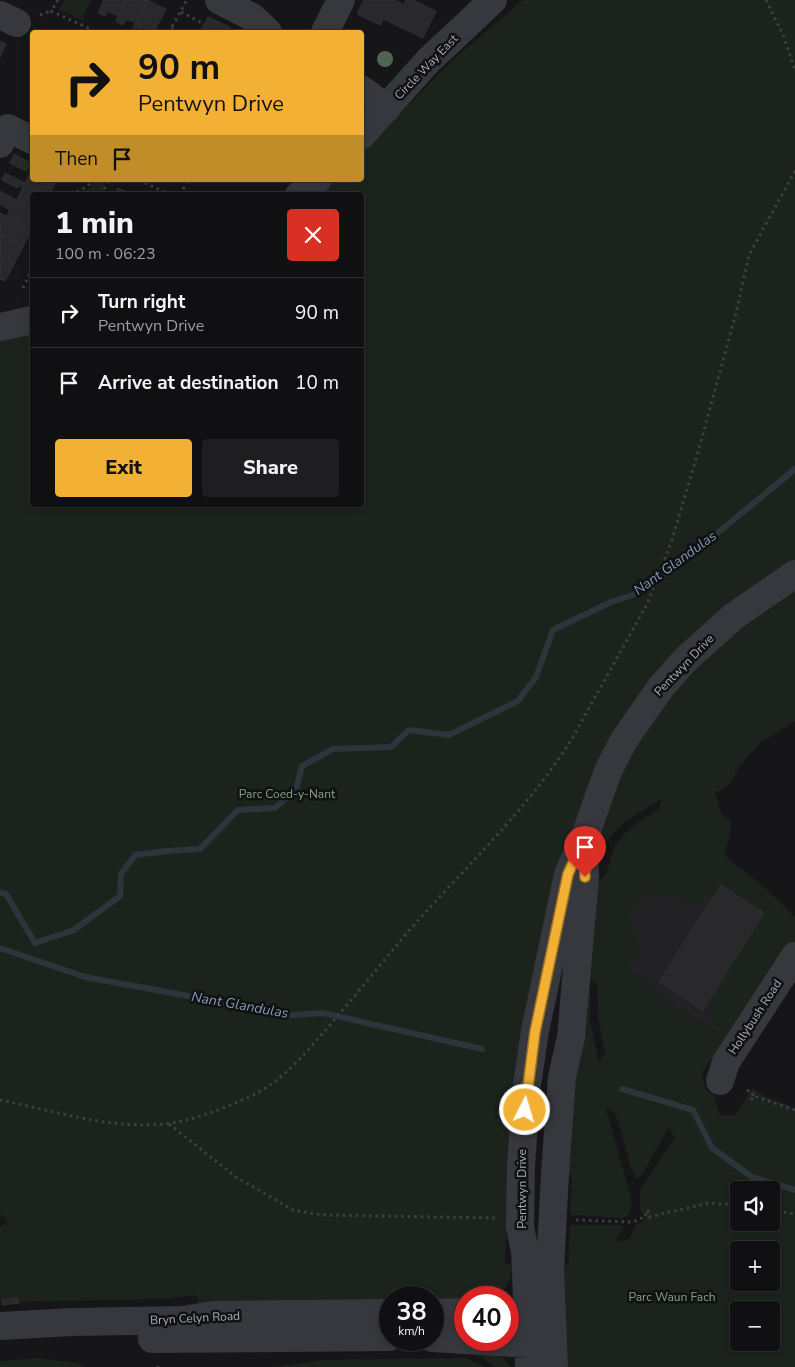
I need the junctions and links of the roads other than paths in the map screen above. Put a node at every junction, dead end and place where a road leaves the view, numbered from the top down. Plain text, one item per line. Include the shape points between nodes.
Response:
1 (218, 0) edge
2 (341, 0) edge
3 (493, 0) edge
4 (266, 30) edge
5 (326, 30) edge
6 (364, 91) edge
7 (387, 108) junction
8 (364, 133) edge
9 (30, 139) edge
10 (0, 144) edge
11 (315, 182) edge
12 (303, 192) edge
13 (30, 320) edge
14 (0, 327) edge
15 (795, 574) edge
16 (584, 839) junction
17 (795, 956) edge
18 (720, 1081) dead end
19 (530, 1311) edge
20 (379, 1313) edge
21 (0, 1326) edge
22 (379, 1337) edge
23 (444, 1340) edge
24 (0, 1344) edge
25 (541, 1356) edge

1 - 4 street via 252,17
2 - 5 street
3 - 7 street, Circle Way East via 428,61
6 - 7 street
7 - 8 street, Circle Way East
9 - 10 street via 8,128
11 - 12 street
13 - 14 street
15 - 16 street, Pentwyn Drive via 734,616 660,687 612,763
16 - 19 street, Pentwyn Drive via 585,877 571,1037 562,1077 550,1270
16 - 19 street, Pentwyn Drive via 568,874 535,1032 526,1092 520,1227
17 - 18 street, Hollybush Road via 726,1062
19 - 25 street, Pentwyn Drive
20 - 21 street, Bryn Celyn Road via 213,1315 182,1320
22 - 24 street, Bryn Celyn Road
23 - 25 street

